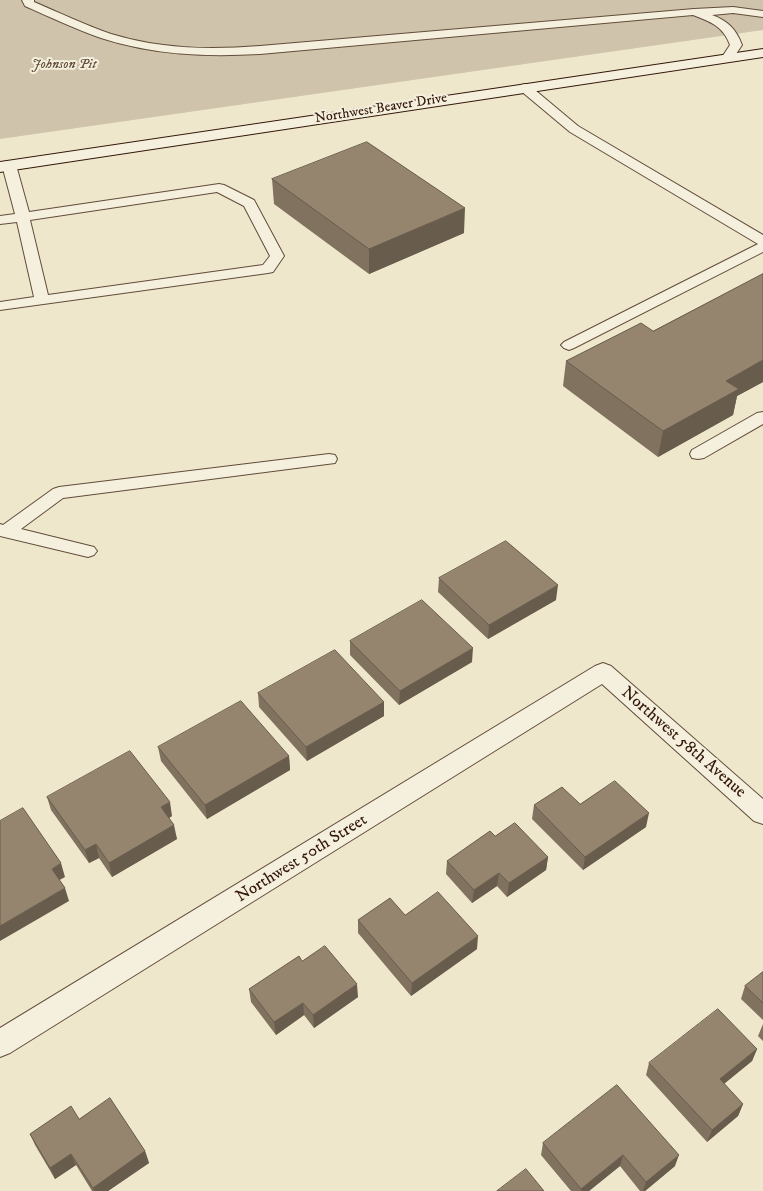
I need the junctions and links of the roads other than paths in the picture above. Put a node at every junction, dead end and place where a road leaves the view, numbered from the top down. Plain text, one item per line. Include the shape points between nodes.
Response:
1 (28, 0) edge
2 (694, 12) junction
3 (763, 14) edge
4 (763, 53) edge
5 (728, 57) junction
6 (525, 88) junction
7 (4, 166) edge
8 (22, 216) junction
9 (0, 220) edge
10 (763, 241) edge
11 (763, 247) edge
12 (42, 300) junction
13 (0, 306) edge
14 (569, 345) dead end
15 (763, 417) edge
16 (698, 454) dead end
17 (329, 459) dead end
18 (3, 530) edge
19 (88, 551) dead end
20 (603, 672) joint
21 (763, 814) edge
22 (0, 1044) edge

1 - 2 lane via 29,4 117,39 150,47 204,53
2 - 3 lane via 733,10
2 - 5 lane via 716,20 731,32 736,45
4 - 5 main road, Northwest Beaver Drive
5 - 6 main road, Northwest Beaver Drive
6 - 7 main road, Northwest Beaver Drive
6 - 10 lane via 574,129
7 - 8 lane
8 - 9 lane
8 - 12 lane
8 - 12 lane via 219,188 249,203 277,256 268,269
11 - 14 lane
12 - 13 lane
15 - 16 lane
17 - 18 lane via 59,493
18 - 19 lane
20 - 21 main road, Northwest 58th Avenue
20 - 22 main road, Northwest 50th Street

